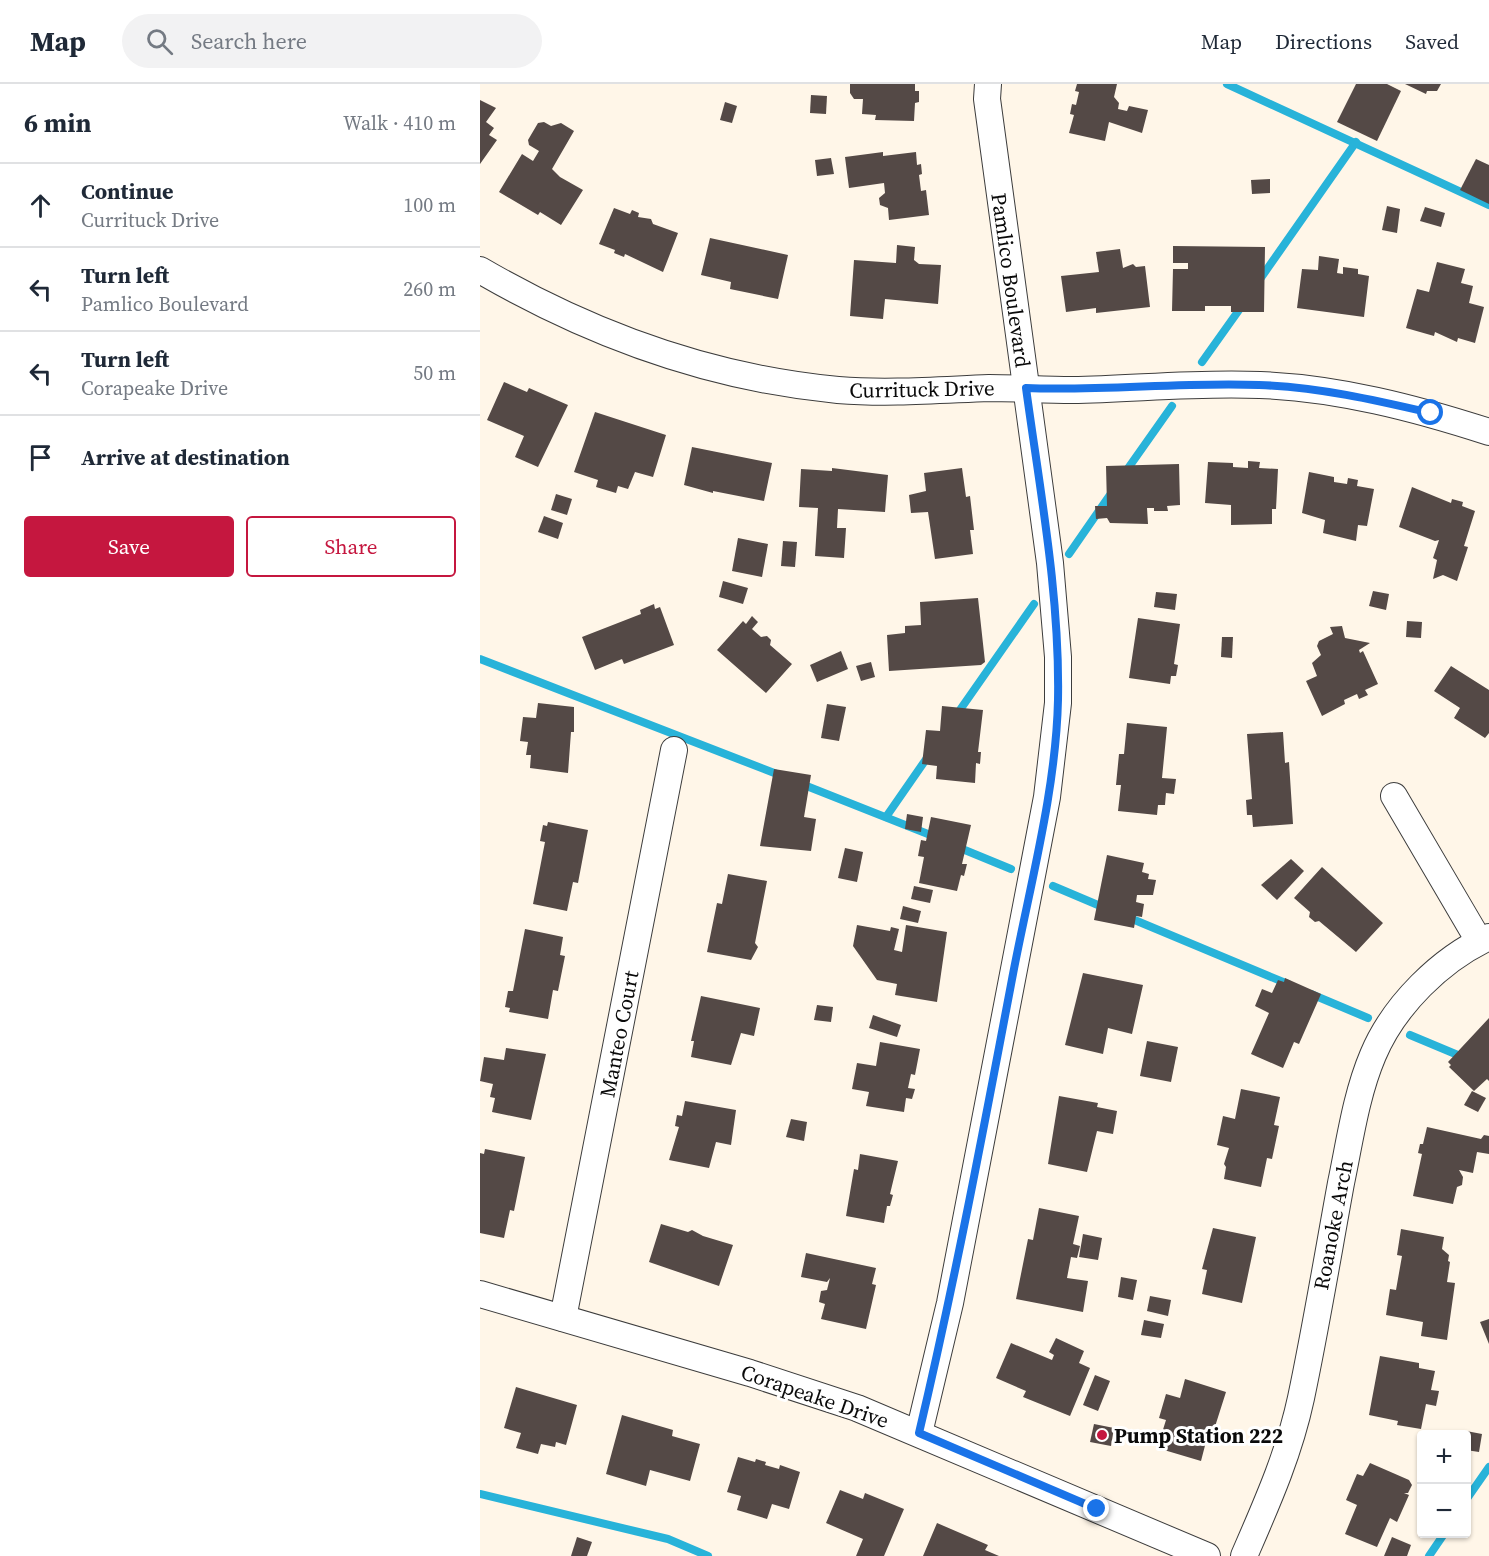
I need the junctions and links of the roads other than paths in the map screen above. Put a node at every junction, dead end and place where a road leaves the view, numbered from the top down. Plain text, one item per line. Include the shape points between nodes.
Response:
1 (988, 84) edge
2 (480, 270) edge
3 (1026, 388) junction
4 (1489, 432) edge
5 (674, 750) dead end
6 (1394, 796) dead end
7 (1484, 939) edge
8 (480, 1294) edge
9 (563, 1318) junction
10 (919, 1433) junction
11 (1207, 1556) edge
12 (1244, 1556) edge

1 - 3 street, Pamlico Boulevard
2 - 3 street, Currituck Drive via 572,320 712,369 839,390
3 - 4 street, Currituck Drive via 1263,385 1348,394 1431,413
3 - 10 street, Pamlico Boulevard via 1050,563 1058,703 1047,797 950,1303
5 - 9 street, Manteo Court
6 - 7 street
7 - 12 street, Roanoke Arch via 1434,973 1414,994 1373,1054 1355,1110 1287,1454
8 - 9 street, Corapeake Drive
9 - 10 street, Corapeake Drive via 750,1373
10 - 11 street, Corapeake Drive

